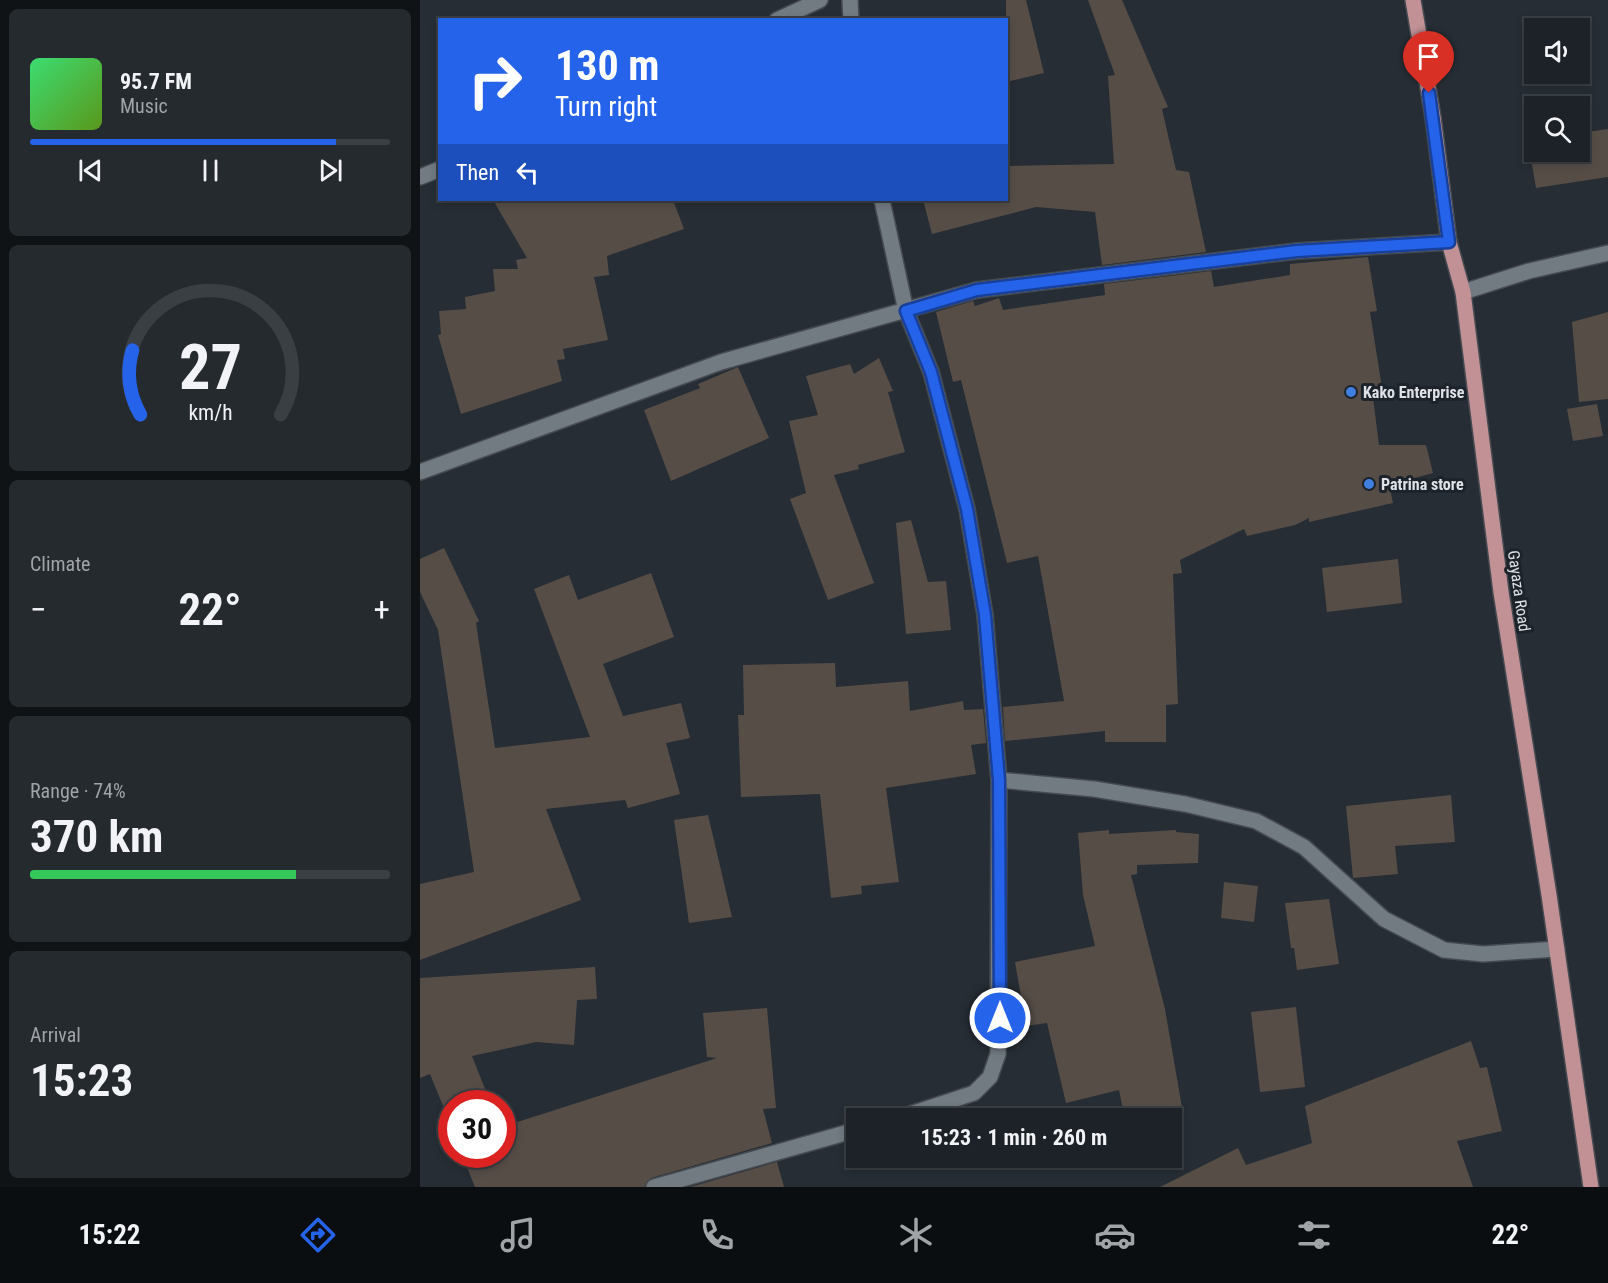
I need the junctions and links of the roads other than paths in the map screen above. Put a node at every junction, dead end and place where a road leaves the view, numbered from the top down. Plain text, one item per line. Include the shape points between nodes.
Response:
1 (820, 0) edge
2 (850, 0) edge
3 (1413, 0) edge
4 (781, 18) edge
5 (851, 18) edge
6 (438, 170) edge
7 (420, 177) edge
8 (882, 201) edge
9 (1449, 242) junction
10 (1608, 253) edge
11 (1463, 292) junction
12 (906, 311) junction
13 (420, 472) edge
14 (999, 780) junction
15 (1557, 949) junction
16 (928, 1108) edge
17 (846, 1133) edge
18 (654, 1187) edge
19 (1591, 1187) edge

1 - 4 street
2 - 5 street
3 - 9 main road, Gayaza Road
6 - 7 street
8 - 12 street
9 - 11 main road, Gayaza Road
9 - 12 street via 1297,251 977,290
10 - 11 street via 1529,271
11 - 15 main road, Gayaza Road via 1501,592
12 - 13 street via 721,362
12 - 14 street via 931,372 967,509 985,615
14 - 15 street via 1094,789 1256,821 1304,847 1384,919 1444,950 1484,954
14 - 16 street via 998,1054 990,1077 974,1093
15 - 19 main road, Gayaza Road
17 - 18 street

